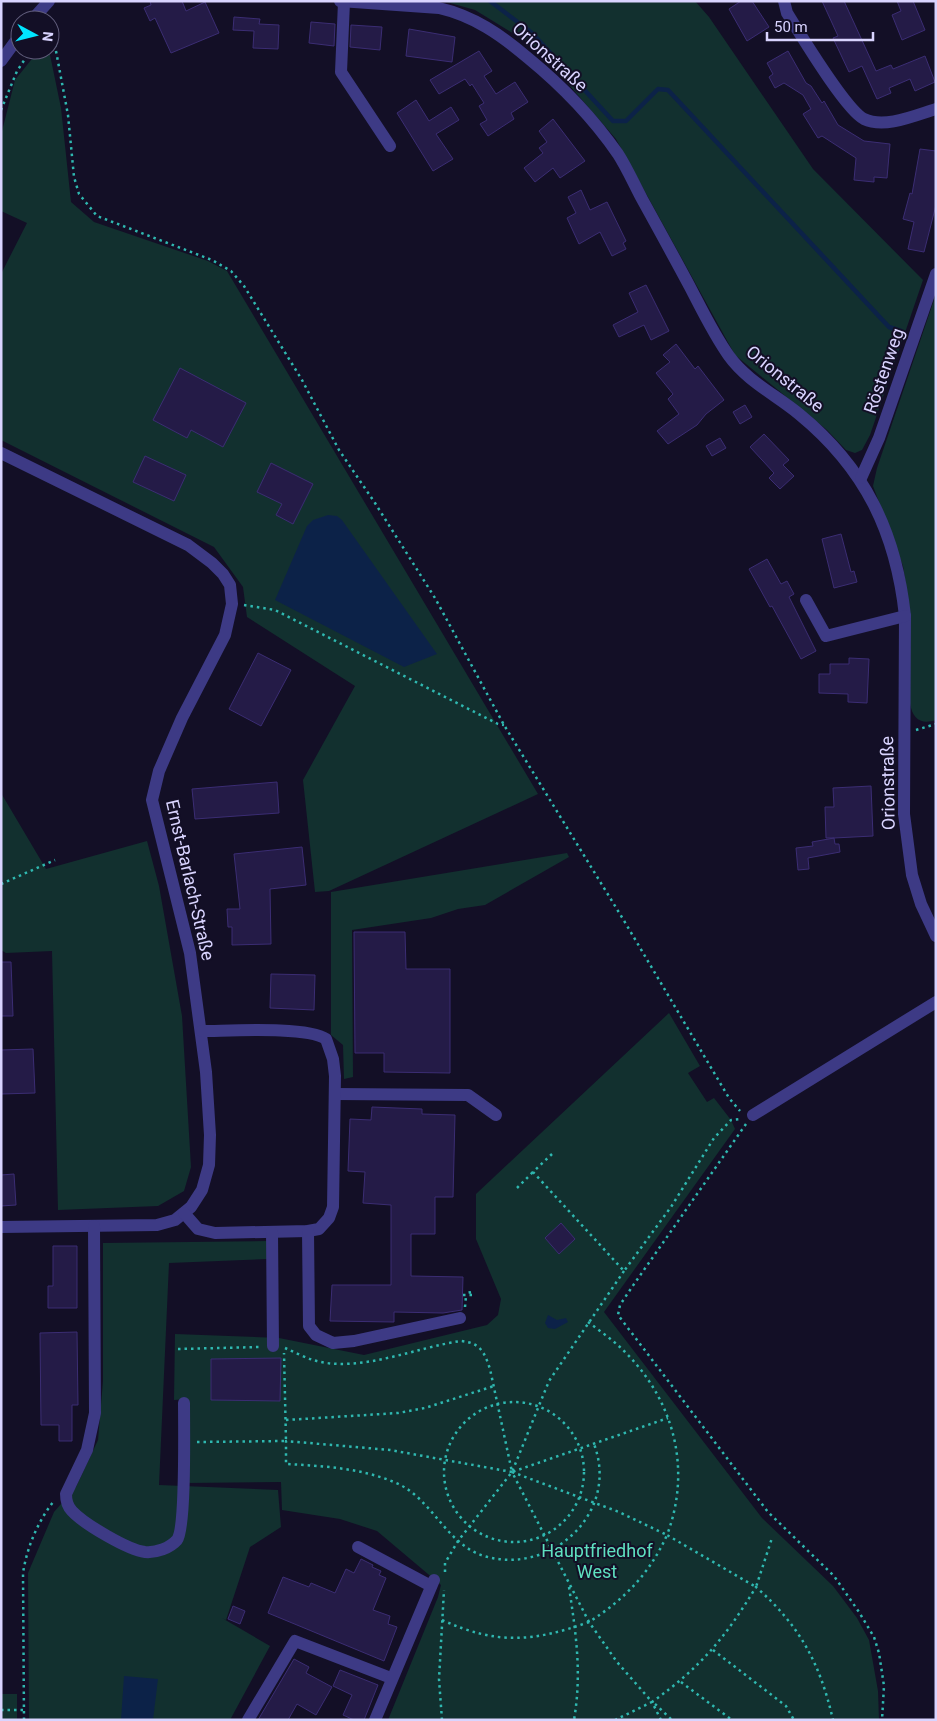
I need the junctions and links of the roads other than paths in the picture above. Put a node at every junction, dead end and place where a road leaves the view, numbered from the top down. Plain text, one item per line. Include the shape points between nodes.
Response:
1 (340, 1) edge
2 (784, 1) edge
3 (344, 2) edge
4 (10, 48) edge
5 (1, 61) edge
6 (936, 109) edge
7 (390, 146) dead end
8 (936, 274) edge
9 (1, 453) edge
10 (861, 478) junction
11 (806, 600) dead end
12 (905, 616) junction
13 (936, 936) edge
14 (936, 1002) edge
15 (202, 1031) junction
16 (336, 1094) junction
17 (496, 1115) dead end
18 (750, 1116) road end
19 (184, 1213) junction
20 (94, 1226) junction
21 (1, 1227) edge
22 (308, 1231) junction
23 (272, 1232) junction
24 (460, 1318) dead end
25 (278, 1347) road end
26 (184, 1403) dead end
27 (358, 1547) dead end
28 (391, 1678) junction
29 (248, 1720) edge
30 (375, 1720) edge

1 - 3 street, Orionstraße
2 - 6 street via 787,13 847,102 865,119 893,122
3 - 7 street via 341,72
3 - 10 street, Orionstraße via 439,8 455,12 474,19 536,64 580,107 618,154 729,356 749,378 815,426
4 - 5 street
8 - 10 street, Röstenweg
9 - 15 street, Ernst-Barlach-Straße via 188,545 212,563 230,585 232,604 225,635 178,727 159,771 152,800 190,953
10 - 12 street, Orionstraße via 885,530
11 - 12 street via 826,636
12 - 13 street, Orionstraße via 904,814 912,875
14 - 18 street
15 - 16 street via 294,1032 321,1036 333,1059
15 - 19 street, Ernst-Barlach-Straße via 210,1135 209,1164 202,1190
16 - 17 street via 468,1095
16 - 22 street via 333,1207 329,1218 319,1228
19 - 20 street, Ernst-Barlach-Straße via 157,1225
19 - 23 street via 198,1229 216,1233
20 - 21 street, Ernst-Barlach-Straße
20 - 26 street via 95,1413 87,1450 66,1494 72,1512 128,1547 148,1552 166,1548 177,1540 184,1515
22 - 23 street
22 - 24 street via 309,1326 316,1335 333,1343 354,1341
23 - 25 street
27 - 28 street via 436,1582
28 - 29 street via 295,1641
28 - 30 street

